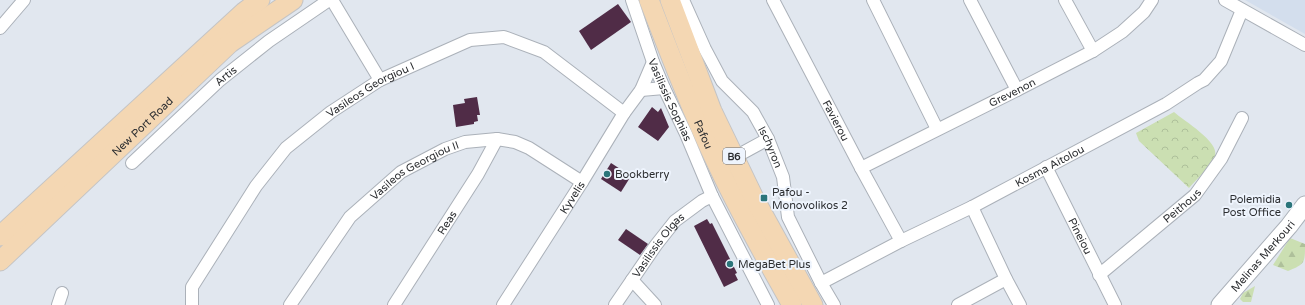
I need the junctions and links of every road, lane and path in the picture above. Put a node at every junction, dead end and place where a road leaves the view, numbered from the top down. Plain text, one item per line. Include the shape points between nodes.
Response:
1 (24, 0) edge
2 (260, 0) edge
3 (293, 0) edge
4 (329, 0) edge
5 (332, 0) edge
6 (632, 0) edge
7 (670, 0) edge
8 (683, 0) edge
9 (773, 0) edge
10 (873, 0) edge
11 (970, 0) edge
12 (1065, 0) edge
13 (1152, 0) edge
14 (1226, 0) edge
15 (652, 8) edge
16 (1242, 10) junction
17 (0, 28) edge
18 (646, 38) junction
19 (1305, 45) edge
20 (1093, 50) junction
21 (653, 62) junction
22 (380, 80) junction
23 (664, 88) junction
24 (641, 90) junction
25 (1018, 90) junction
26 (624, 113) junction
27 (1242, 118) dead end
28 (937, 129) junction
29 (497, 139) junction
30 (768, 139) junction
31 (735, 157) junction
32 (132, 163) dead end
33 (1046, 167) junction
34 (861, 168) junction
35 (582, 182) junction
36 (712, 196) junction
37 (1305, 205) edge
38 (972, 207) junction
39 (4, 228) edge
40 (901, 241) junction
41 (0, 261) edge
42 (1099, 275) junction
43 (1006, 279) junction
44 (632, 280) junction
45 (820, 283) junction
46 (62, 293) dead end
47 (58, 305) edge
48 (192, 305) edge
49 (290, 305) edge
50 (394, 305) edge
51 (503, 305) edge
52 (615, 305) edge
53 (655, 305) edge
54 (768, 305) edge
55 (792, 305) edge
56 (813, 305) edge
57 (834, 305) edge
58 (958, 305) edge
59 (1020, 305) edge
60 (1115, 305) edge
61 (1220, 305) edge

1 - 17 street
2 - 39 main road, New Port Road
3 - 41 main road, New Port Road via 230,43
4 - 32 street, Artis via 269,41 220,80
5 - 22 street
6 - 18 street, Vasilissis Sophias
7 - 31 main road, Pafou / B6 via 712,111
8 - 30 street, Ischyron via 722,81 753,112
9 - 34 street, Favierou
10 - 28 street
11 - 25 street
12 - 20 street
13 - 20 street, Grevenon via 1144,12 1122,32
14 - 16 street
15 - 18 street
15 - 55 main road, Pafou / B6 via 719,169
16 - 19 street
16 - 33 street, Kosma Aitolou via 1221,60 1204,80 1166,104
18 - 21 street, Vasilissis Sophias
20 - 25 street, Grevenon
21 - 23 street, Vasilissis Sophias
21 - 24 street, Kyvelis
22 - 26 street, Vasileos Georgiou I via 470,40 504,37 544,52
22 - 48 street, Vasileos Georgiou I via 331,112 286,148 256,186 192,287
23 - 24 street
23 - 36 street, Vasilissis Sophias
24 - 26 street, Kyvelis
25 - 28 street, Grevenon
26 - 35 street, Kyvelis
27 - 42 street, Peithous via 1221,159 1195,195
28 - 34 street, Grevenon
29 - 35 street, Vasileos Georgiou II via 529,148
29 - 49 street, Vasileos Georgiou II via 465,142 445,149 401,172 350,217
29 - 50 street, Reas via 478,174
30 - 31 street
30 - 45 street, Ischyron via 783,177 788,217
31 - 56 main road, Pafou / B6 via 754,198
33 - 38 street, Kosma Aitolou
33 - 42 street, Pineiou
34 - 40 street, Favierou
35 - 51 street, Kyvelis
36 - 44 street, Vasilissis Olgas via 675,221
36 - 54 street, Vasilissis Sophias
37 - 61 main road, Melinas Merkouri
38 - 40 street, Kosma Aitolou
38 - 43 street
40 - 45 street, Kosma Aitolou
42 - 60 street, Pineiou
43 - 58 street
43 - 59 street
44 - 52 street, Vasilissis Olgas
44 - 53 street
45 - 57 street, Ischyron
46 - 47 street

